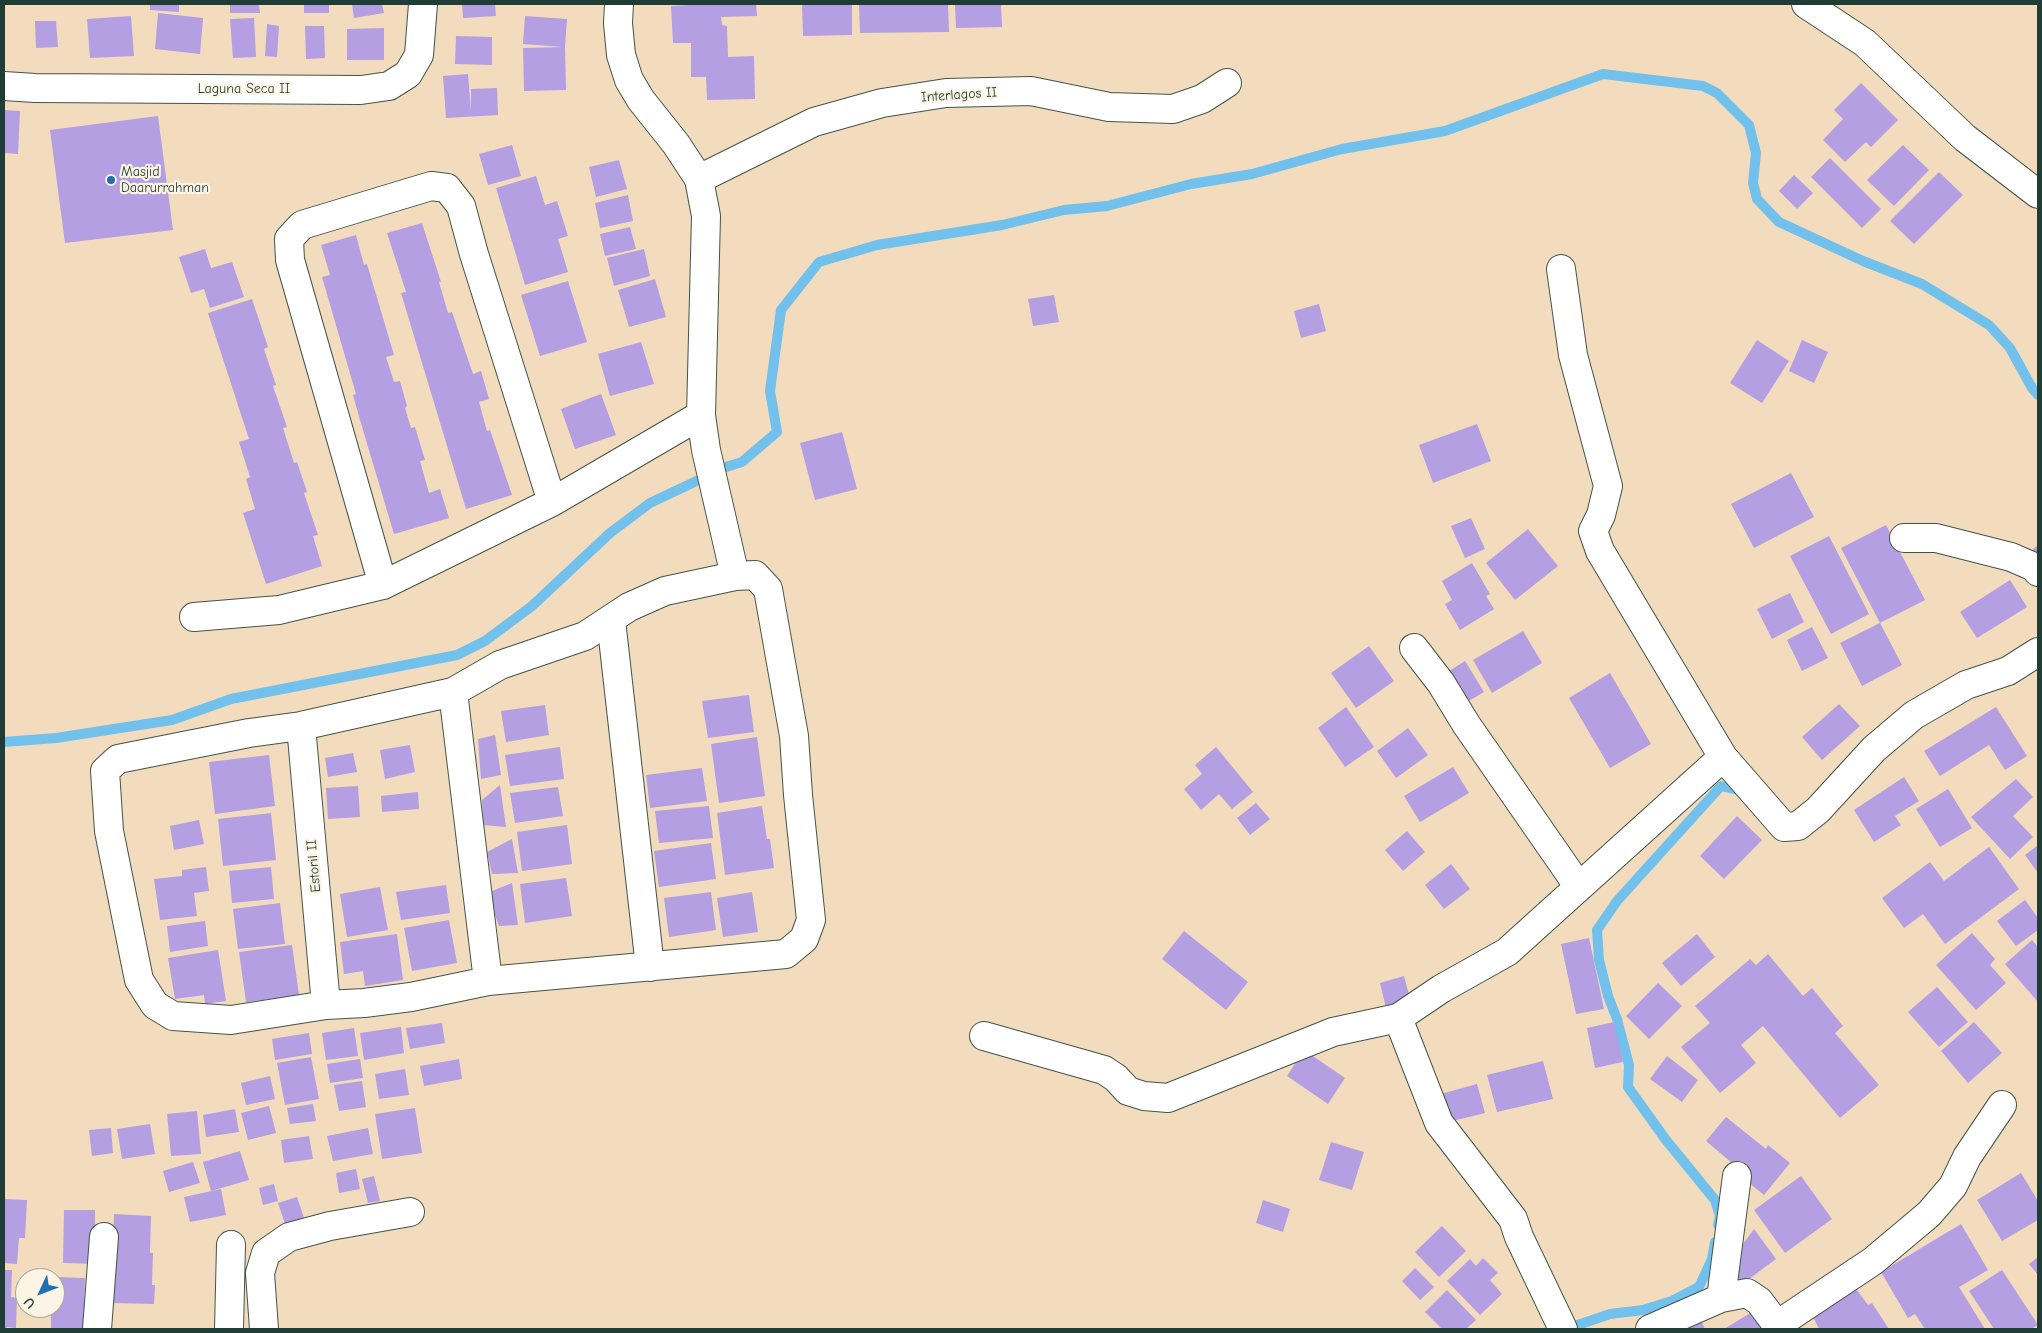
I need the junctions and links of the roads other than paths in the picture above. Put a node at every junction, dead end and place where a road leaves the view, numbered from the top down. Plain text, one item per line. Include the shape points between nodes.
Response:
1 (423, 4) edge
2 (619, 4) edge
3 (1806, 4) edge
4 (1227, 83) dead end
5 (4, 86) edge
6 (699, 179) junction
7 (2038, 194) edge
8 (1561, 269) dead end
9 (701, 415) junction
10 (552, 502) junction
11 (1904, 538) dead end
12 (2038, 572) edge
13 (735, 576) junction
14 (383, 585) junction
15 (194, 617) dead end
16 (611, 620) junction
17 (1414, 648) dead end
18 (2038, 652) edge
19 (453, 692) junction
20 (301, 726) junction
21 (1722, 757) junction
22 (1579, 888) junction
23 (650, 967) junction
24 (488, 981) junction
25 (326, 1005) junction
26 (1398, 1018) junction
27 (984, 1036) dead end
28 (2002, 1105) dead end
29 (1737, 1176) dead end
30 (410, 1212) dead end
31 (104, 1237) dead end
32 (231, 1245) dead end
33 (1721, 1298) junction
34 (1560, 1323) edge
35 (1779, 1327) edge
36 (97, 1329) edge
37 (229, 1329) edge
38 (264, 1329) edge
39 (1650, 1329) edge

1 - 5 street, Laguna Seca II via 419,55 408,74 389,86 361,90
2 - 6 street via 621,55 628,80
3 - 7 street via 1865,43 1964,138
4 - 6 street, Interlagos II via 1202,99 1173,109 1109,106 1031,91 946,93 882,103 814,122
6 - 9 street via 706,216
8 - 21 street via 1573,355 1608,486 1601,515 1593,530 1600,551
9 - 10 street
9 - 13 street
10 - 14 street
10 - 14 street via 461,206 447,188 431,186 302,225 289,239 290,260
11 - 12 street via 1936,538 2012,557
13 - 16 street via 665,590 628,607
13 - 23 street via 755,576 768,589 794,736 811,920 804,939 786,954
14 - 15 street via 279,610
16 - 19 street via 585,636 500,666
16 - 23 street
17 - 22 street
18 - 21 street via 2008,671 1966,685 1914,715 1874,749 1818,810 1798,826 1784,827
19 - 20 street
19 - 24 street
20 - 25 street, Estoril II
20 - 25 street via 118,759 105,771 109,831 139,980 155,1005 173,1016 231,1020
21 - 22 street
22 - 26 street via 1507,952
23 - 24 street
24 - 25 street via 411,997
26 - 27 street via 1333,1032 1168,1098 1128,1091 1104,1070
26 - 34 street via 1439,1124 1513,1219
28 - 35 street via 1952,1186 1929,1214 1873,1261
29 - 33 street
30 - 38 street via 289,1237 266,1253 260,1273
31 - 36 street
32 - 37 street
33 - 35 street via 1747,1294 1760,1301
33 - 39 street

